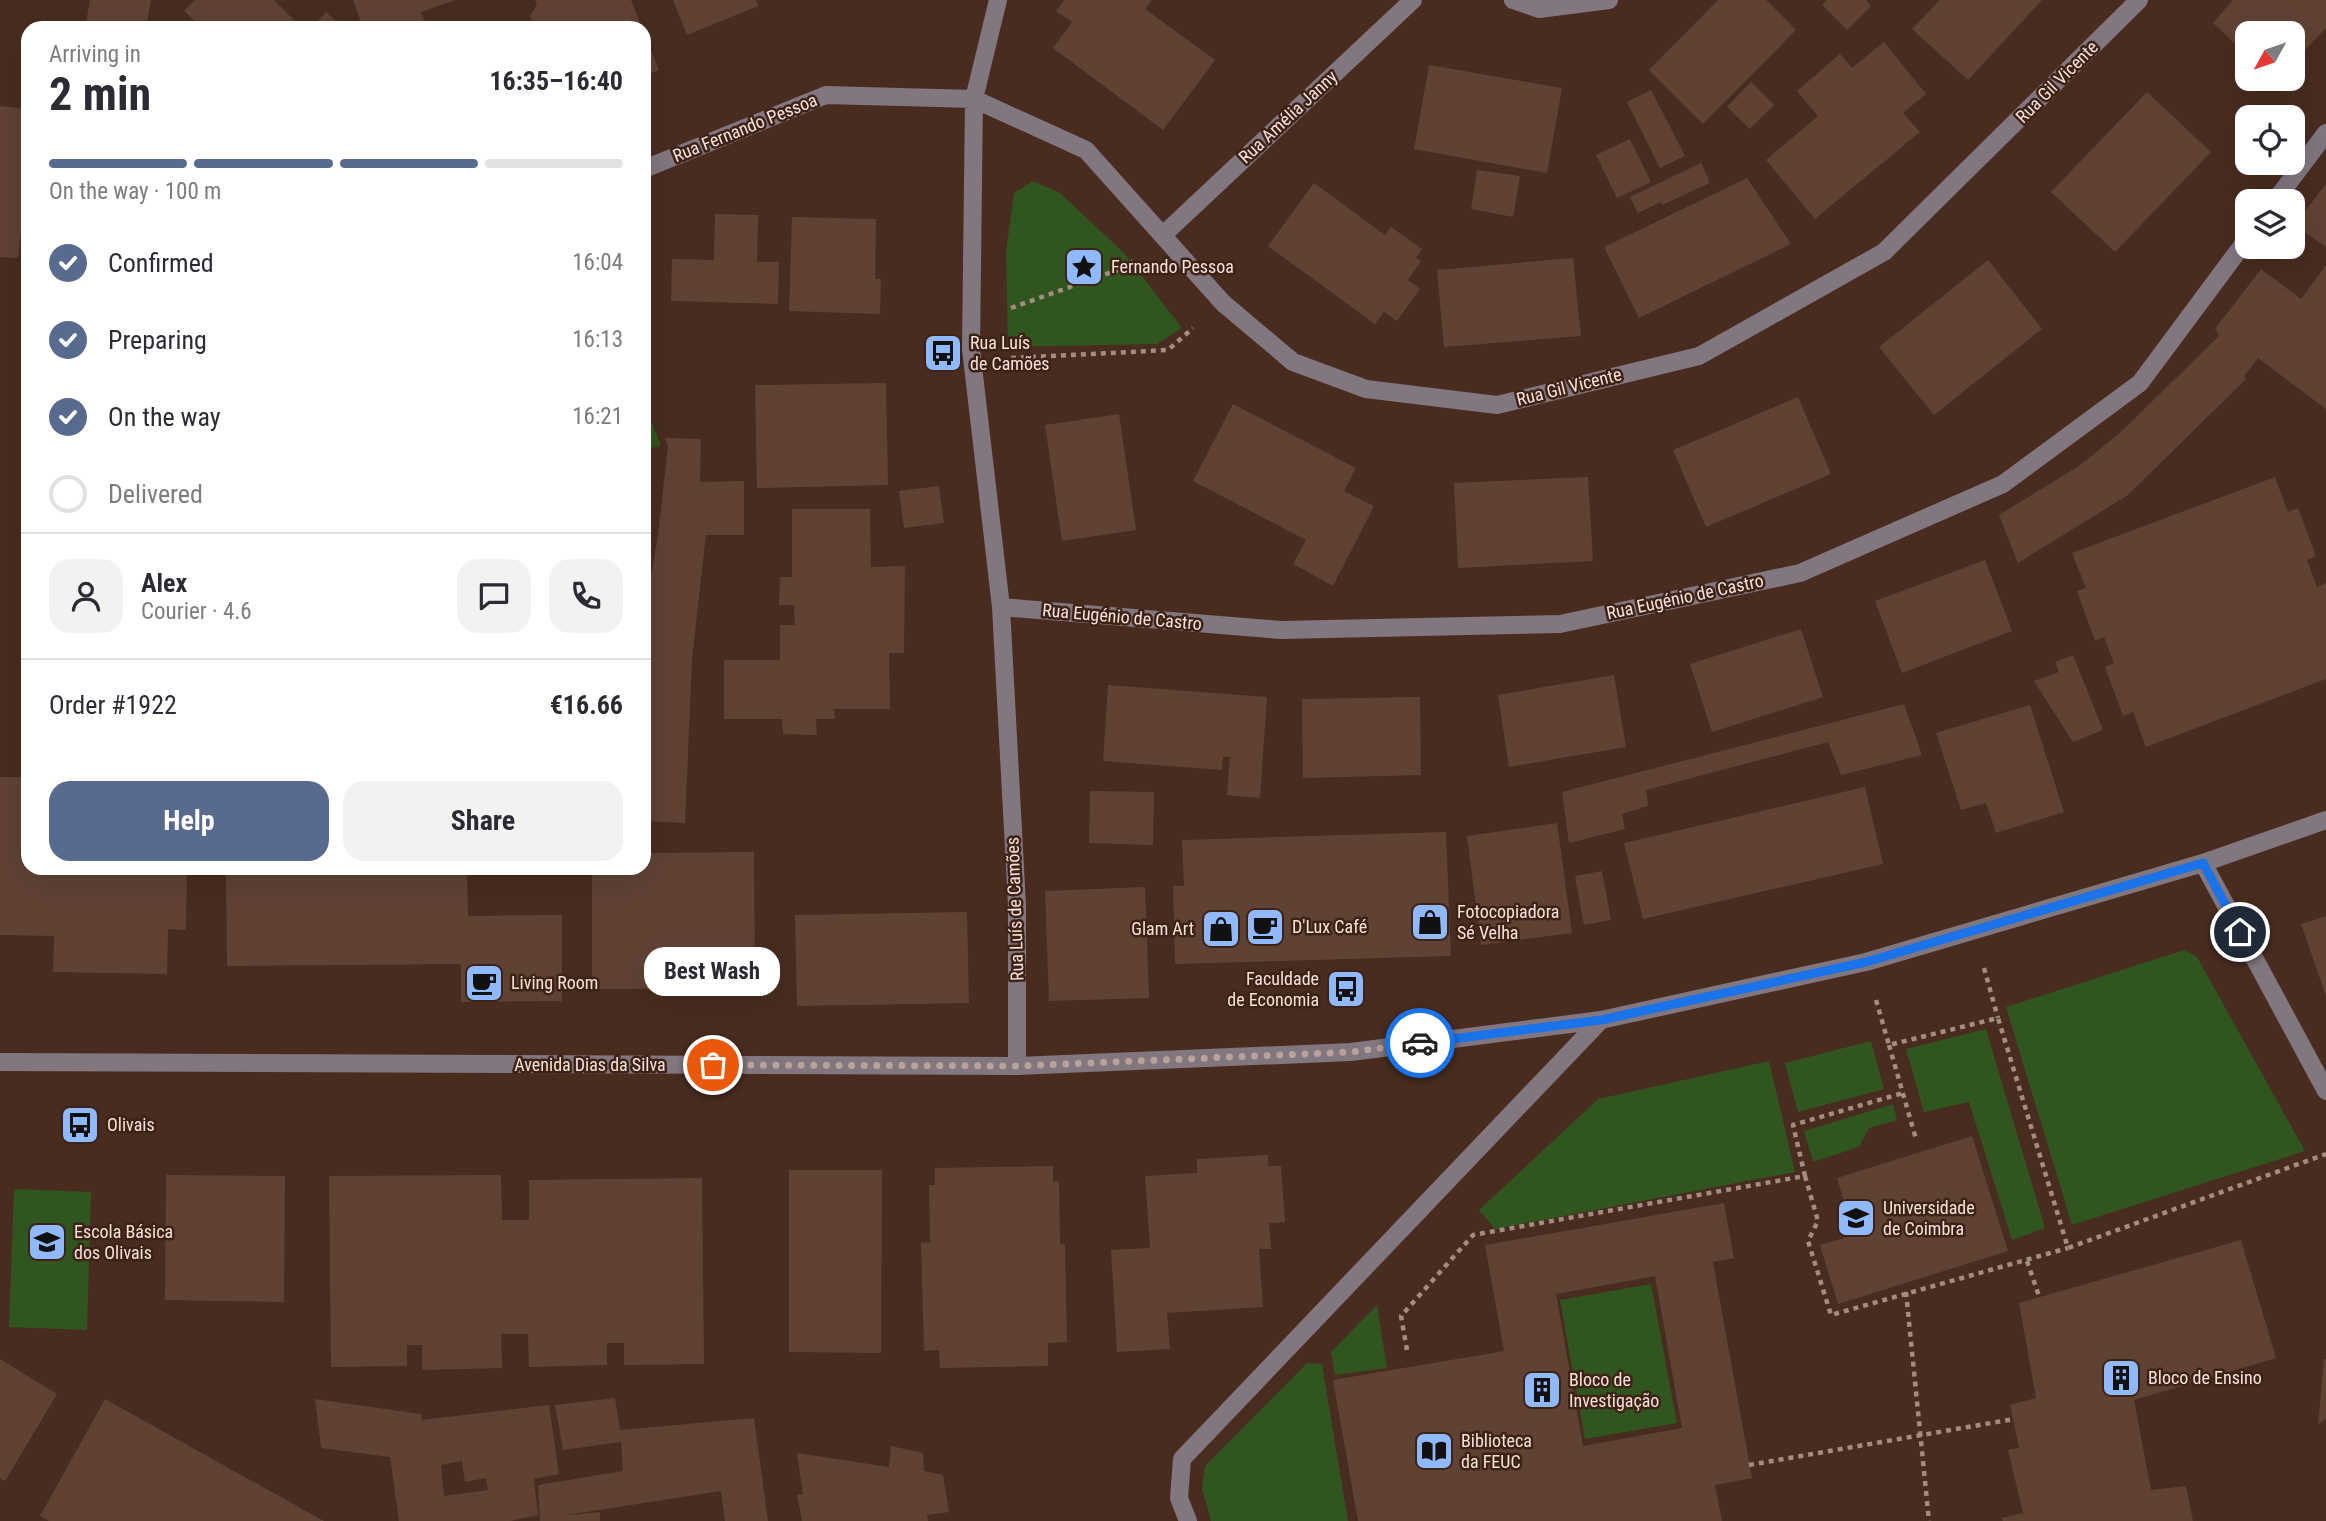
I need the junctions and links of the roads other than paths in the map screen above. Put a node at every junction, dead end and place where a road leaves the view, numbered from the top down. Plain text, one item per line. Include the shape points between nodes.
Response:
1 (998, 0) edge
2 (1413, 0) edge
3 (1513, 0) edge
4 (1609, 0) edge
5 (2139, 0) edge
6 (974, 99) junction
7 (2326, 133) edge
8 (651, 166) edge
9 (2284, 189) edge
10 (1163, 235) junction
11 (2235, 255) edge
12 (1001, 607) junction
13 (2326, 820) edge
14 (2203, 863) junction
15 (1601, 1020) junction
16 (0, 1062) edge
17 (1017, 1066) junction
18 (2326, 1091) edge
19 (1188, 1521) edge

1 - 6 street, Rua Luís de Camões
2 - 10 street, Rua Amélia Janny
3 - 4 street via 1539,9
5 - 10 street, Rua Gil Vicente via 1884,252 1699,356 1497,405 1366,389 1293,362 1223,303
6 - 8 street, Rua Fernando Pessoa via 826,95
6 - 10 street, Rua Gil Vicente via 1086,150
6 - 12 street, Rua Luís de Camões via 973,360
7 - 9 street
11 - 12 street, Rua Eugénio de Castro via 2140,383 2003,484 1800,573 1560,624 1282,630
12 - 17 street, Rua Luís de Camões via 1017,905
13 - 14 street, Avenida Dias da Silva
14 - 15 street, Avenida Dias da Silva via 1866,962
14 - 18 street
15 - 17 street, Avenida Dias da Silva via 1351,1052
15 - 19 street via 1182,1459 1179,1498
16 - 17 street, Avenida Dias da Silva

